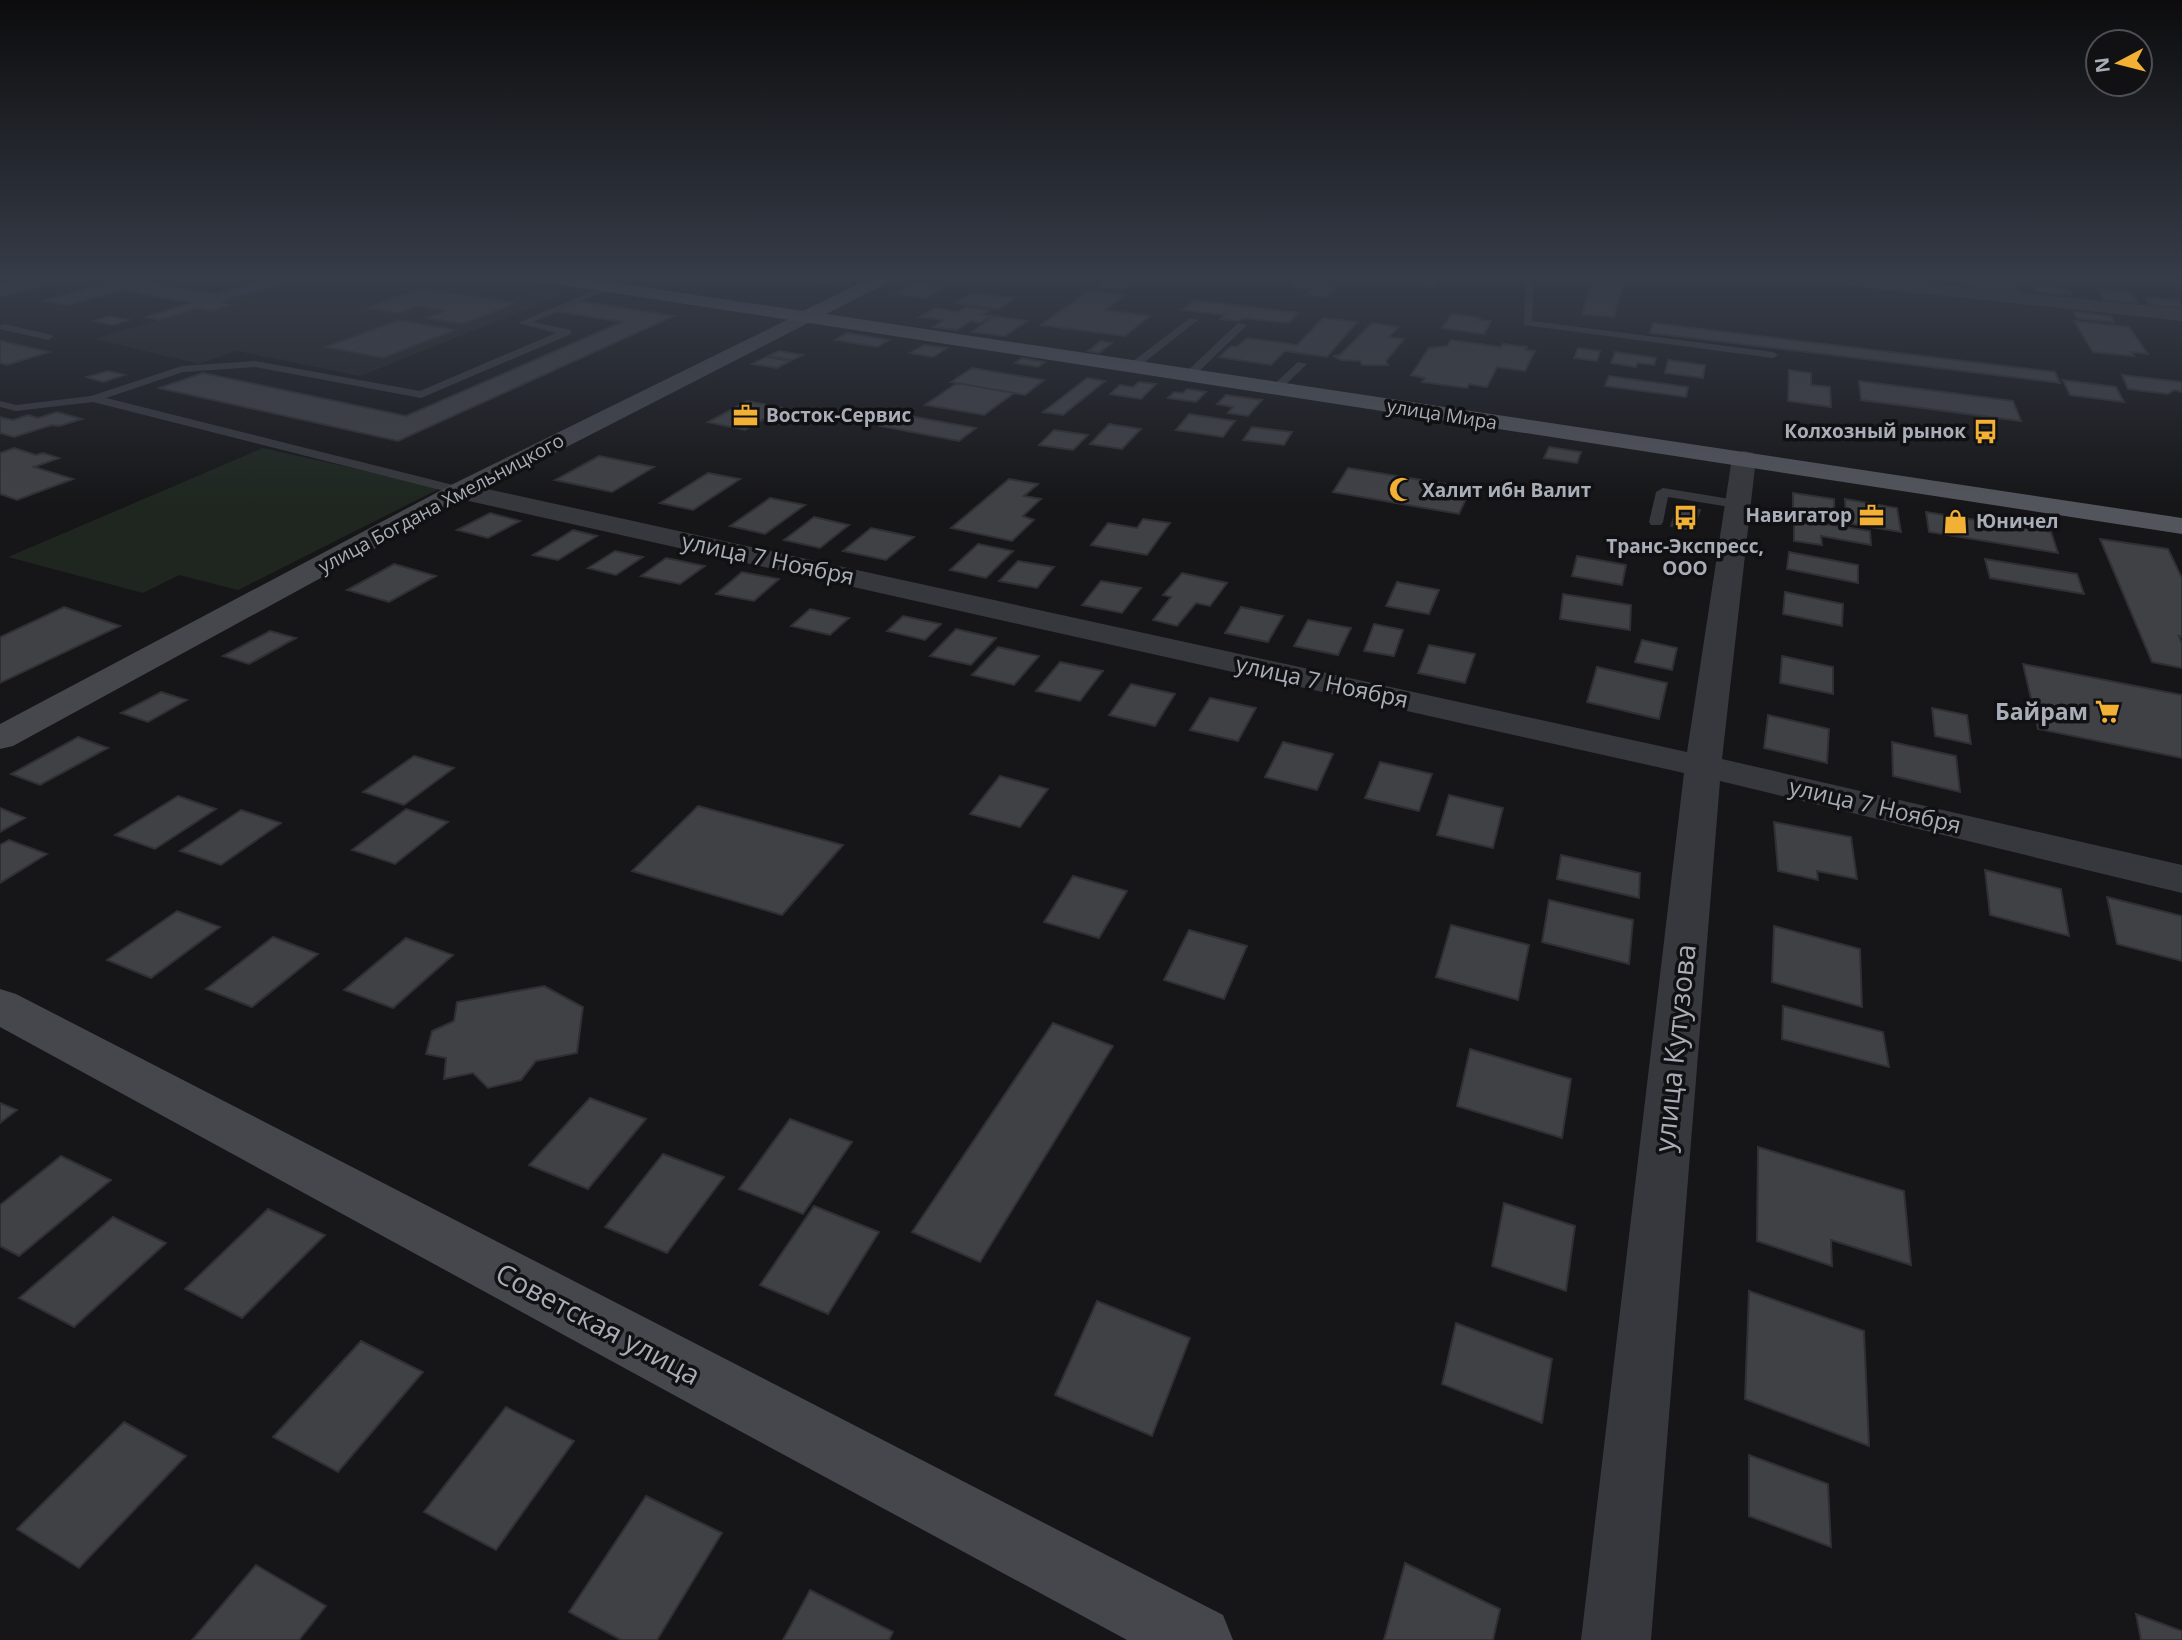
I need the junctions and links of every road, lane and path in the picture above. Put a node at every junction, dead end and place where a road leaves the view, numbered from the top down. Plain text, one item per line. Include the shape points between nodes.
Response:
1 (520, 353) edge
2 (735, 353) edge
3 (1037, 353) edge
4 (1151, 353) edge
5 (1213, 353) edge
6 (1754, 353) edge
7 (1773, 355) dead end
8 (1302, 364) dead end
9 (1132, 367) junction
10 (1188, 376) junction
11 (1275, 389) junction
12 (93, 399) junction
13 (0, 404) edge
14 (1744, 458) junction
15 (460, 491) junction
16 (1736, 504) junction
17 (1656, 522) dead end
18 (2182, 526) edge
19 (0, 738) edge
20 (1703, 766) junction
21 (2182, 878) edge
22 (0, 1006) edge
23 (1198, 1640) edge
24 (1616, 1640) edge

1 - 12 lane via 421,396 255,364 182,369
2 - 15 street, улица Богдана Хмельницкого
3 - 9 main road, улица Мира
4 - 9 lane
5 - 10 lane
6 - 7 lane
8 - 11 lane
9 - 10 main road, улица Мира
10 - 11 main road, улица Мира
11 - 14 main road, улица Мира
12 - 13 lane via 16,408
12 - 15 lane
14 - 16 street, улица Кутузова
14 - 18 main road, улица Мира
15 - 19 street, улица Богдана Хмельницкого
15 - 20 street, улица 7 Ноября
16 - 17 lane via 1663,492
16 - 20 street, улица Кутузова
20 - 21 street, улица 7 Ноября
20 - 24 street, улица Кутузова
22 - 23 street, Советская улица

